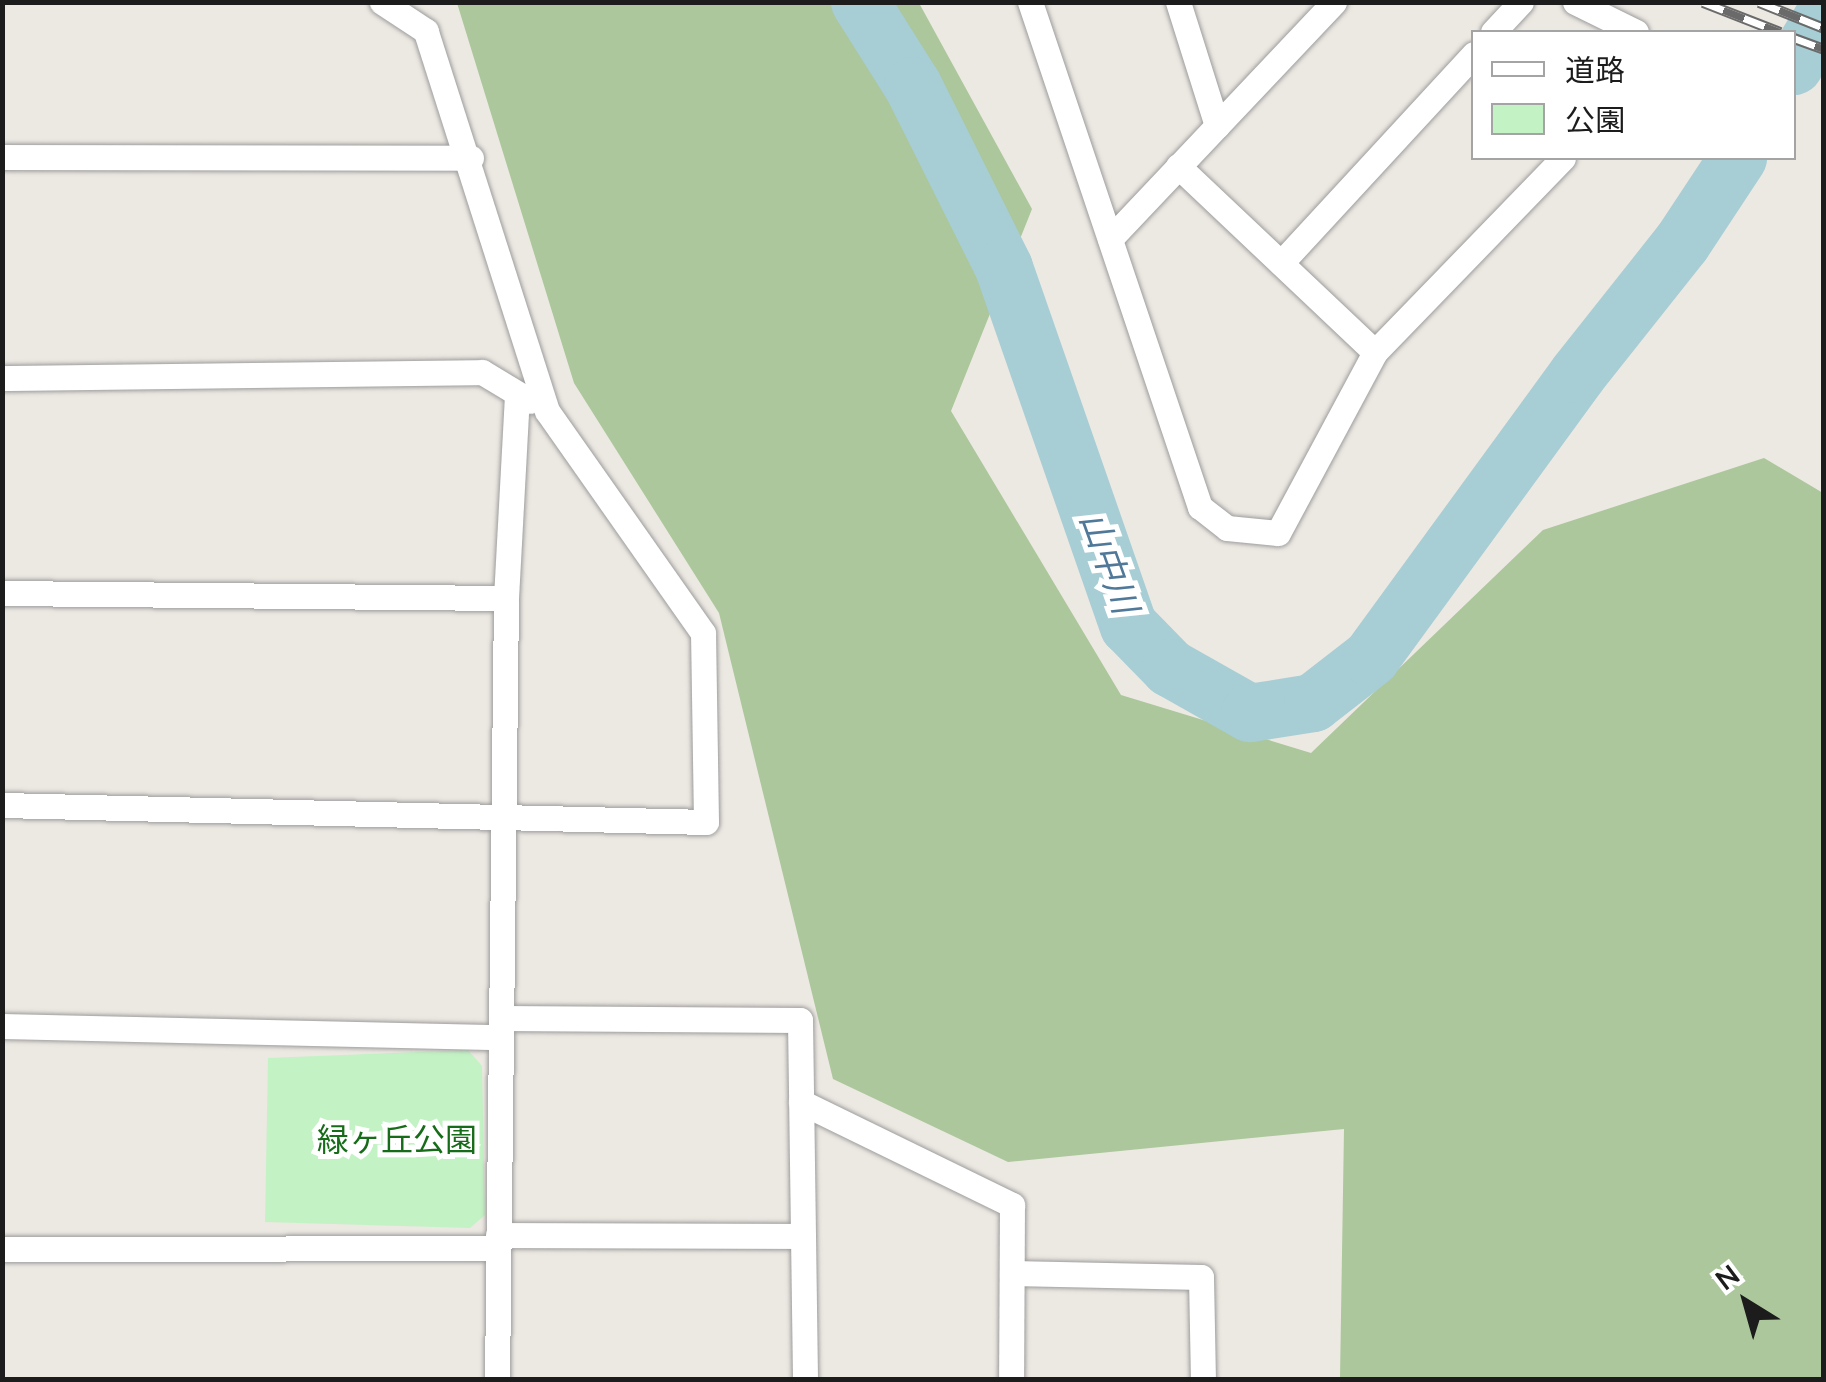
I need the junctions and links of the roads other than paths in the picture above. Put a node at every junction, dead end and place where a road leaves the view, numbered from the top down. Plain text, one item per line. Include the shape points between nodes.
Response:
1 (382, 2) edge
2 (1030, 2) edge
3 (1178, 2) edge
4 (1334, 2) edge
5 (1520, 2) edge
6 (1575, 2) edge
7 (1495, 30) edge
8 (1632, 30) edge
9 (1471, 57) edge
10 (1217, 126) junction
11 (2, 157) edge
12 (471, 158) junction
13 (1561, 160) edge
14 (1178, 166) junction
15 (1110, 239) junction
16 (1281, 264) junction
17 (1376, 352) junction
18 (2, 378) edge
19 (517, 394) junction
20 (547, 411) junction
21 (2, 593) edge
22 (506, 598) junction
23 (2, 806) edge
24 (503, 820) junction
25 (2, 1026) edge
26 (501, 1028) junction
27 (801, 1102) junction
28 (803, 1236) junction
29 (498, 1242) junction
30 (2, 1249) edge
31 (1012, 1273) junction
32 (497, 1380) edge
33 (804, 1380) edge
34 (1011, 1380) edge
35 (1203, 1380) edge

1 - 12 street via 426,31
2 - 15 street
3 - 10 street
4 - 10 street
5 - 7 street
6 - 8 street
9 - 16 street
10 - 14 street
11 - 12 street
12 - 20 street
13 - 17 street
14 - 15 street
14 - 16 street
15 - 17 street via 1200,508 1227,528 1278,532
16 - 17 street
18 - 19 street via 482,372
19 - 20 street
19 - 22 street
20 - 24 street via 703,633 706,822
21 - 22 street
22 - 24 street
23 - 24 street
24 - 26 street
25 - 26 street
26 - 27 street via 800,1020
26 - 29 street
27 - 28 street
27 - 31 street via 1012,1206
28 - 29 street
28 - 33 street
29 - 30 street
29 - 32 street
31 - 34 street
31 - 35 street via 1200,1277

